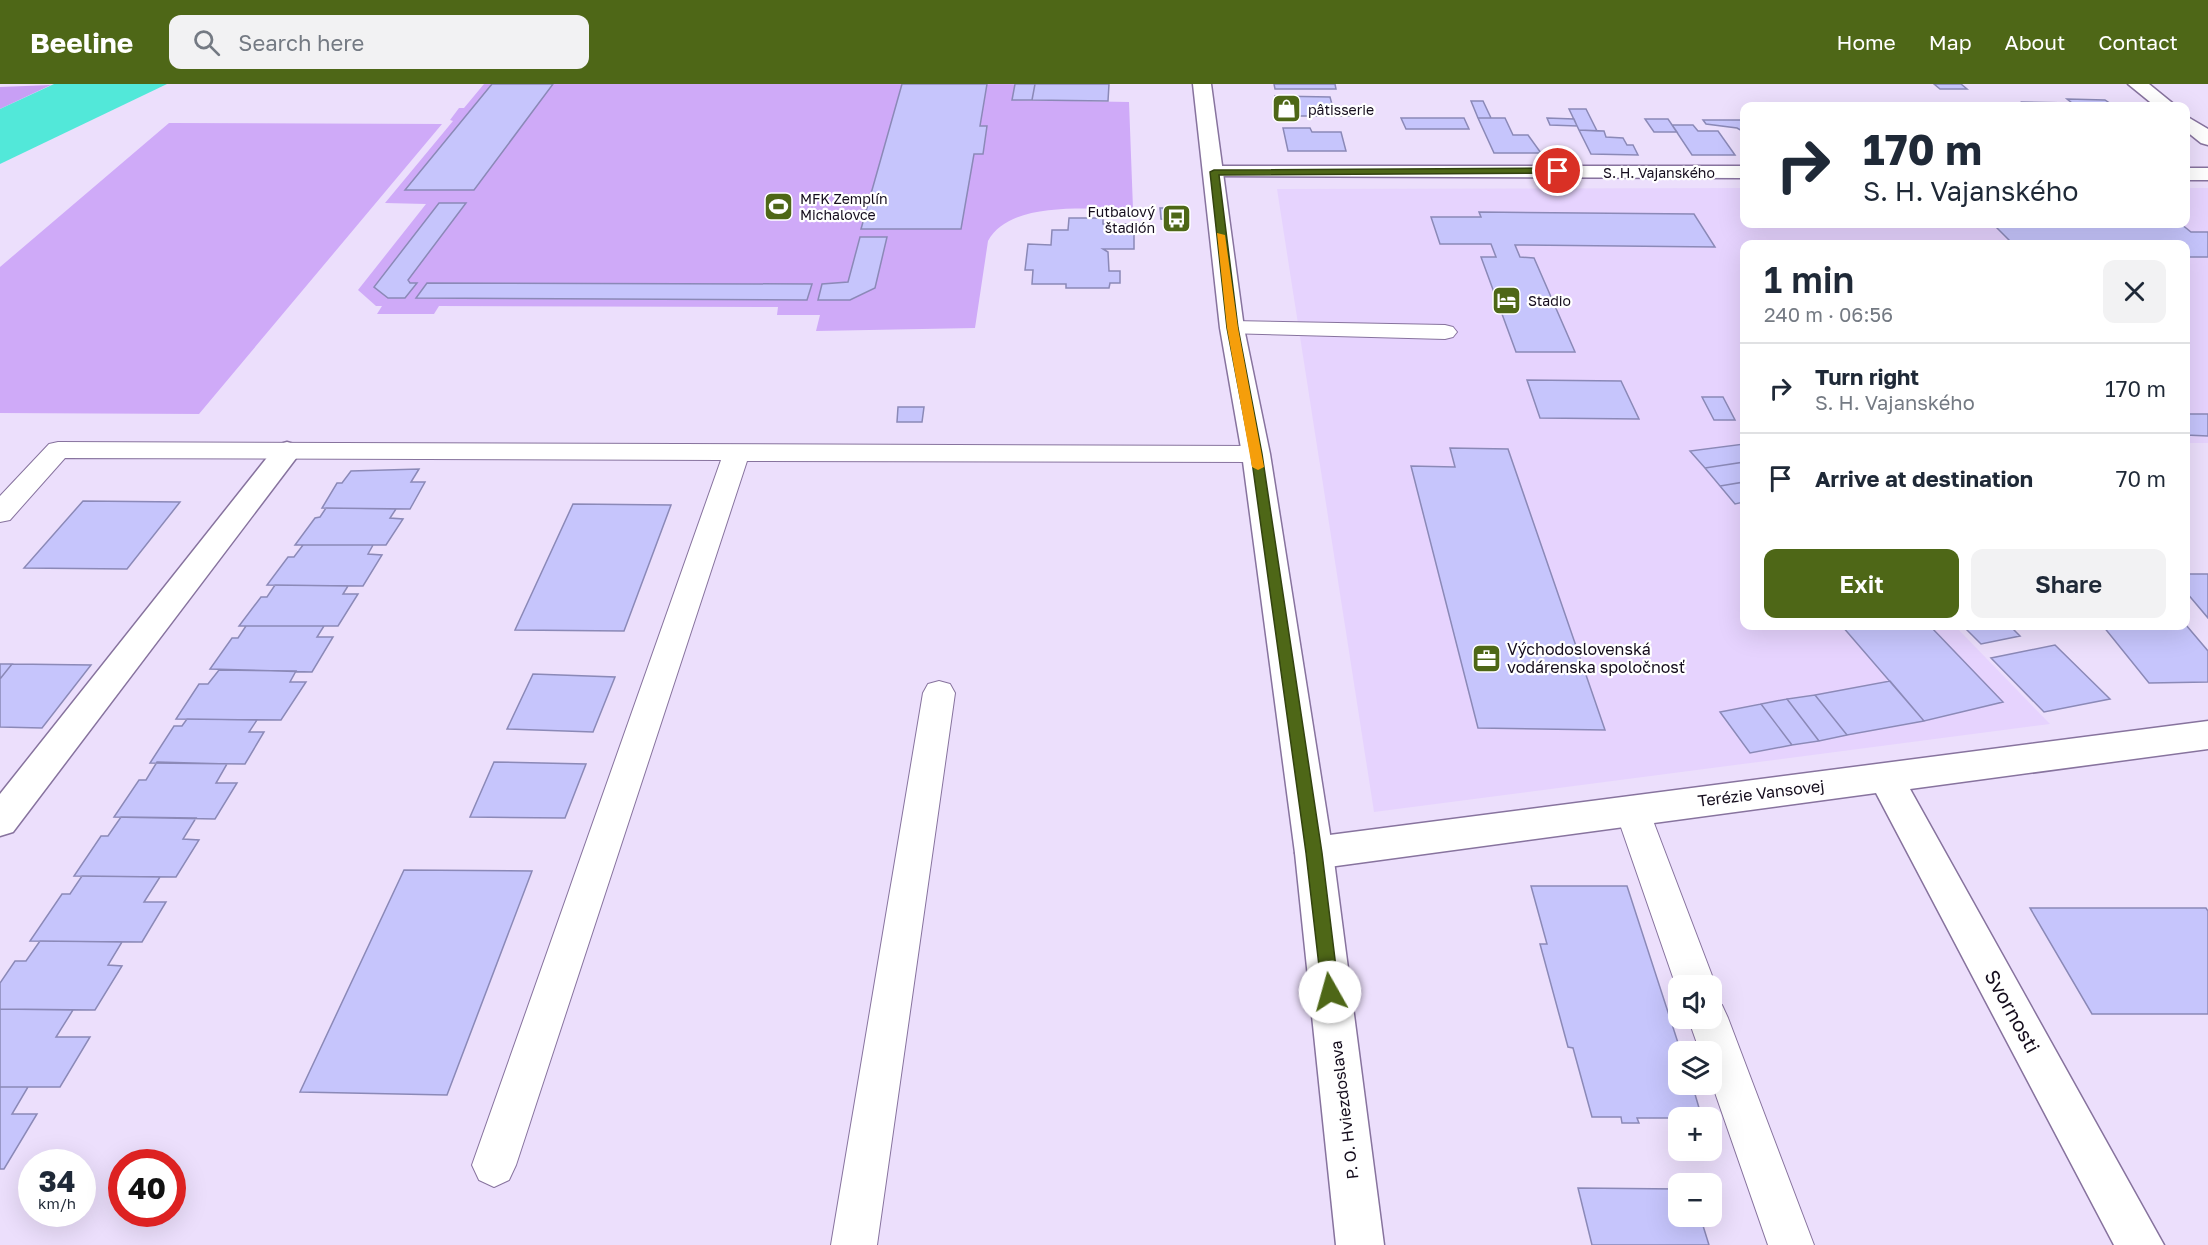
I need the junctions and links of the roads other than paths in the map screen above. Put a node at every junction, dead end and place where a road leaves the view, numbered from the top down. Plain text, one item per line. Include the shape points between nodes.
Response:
1 (1202, 84) edge
2 (2138, 84) edge
3 (2161, 102) edge
4 (2190, 125) edge
5 (2208, 139) edge
6 (1214, 172) junction
7 (1740, 172) edge
8 (2190, 174) edge
9 (2208, 174) edge
10 (1232, 328) junction
11 (1445, 332) dead end
12 (287, 451) junction
13 (737, 452) junction
14 (1256, 454) junction
15 (0, 513) edge
16 (939, 693) dead end
17 (2208, 735) edge
18 (1885, 777) junction
19 (1632, 810) junction
20 (0, 821) edge
21 (1314, 853) junction
22 (1692, 975) edge
23 (1712, 1029) edge
24 (494, 1165) dead end
25 (854, 1245) edge
26 (1360, 1245) edge
27 (1791, 1245) edge
28 (2140, 1245) edge

1 - 6 street, P. O. Hviezdoslava
2 - 3 street
4 - 5 street
6 - 7 street, S. H. Vajanského
6 - 10 street, P. O. Hviezdoslava
8 - 9 street
10 - 11 lane
10 - 14 street, P. O. Hviezdoslava
12 - 13 lane
12 - 15 lane via 58,450
12 - 20 street
13 - 14 lane
13 - 24 lane
14 - 21 street, P. O. Hviezdoslava
16 - 25 lane
17 - 18 street, Terézie Vansovej
18 - 19 street, Terézie Vansovej
18 - 28 street, Svornosti
19 - 21 street, Terézie Vansovej
19 - 22 lane
21 - 26 street, P. O. Hviezdoslava
23 - 27 lane

